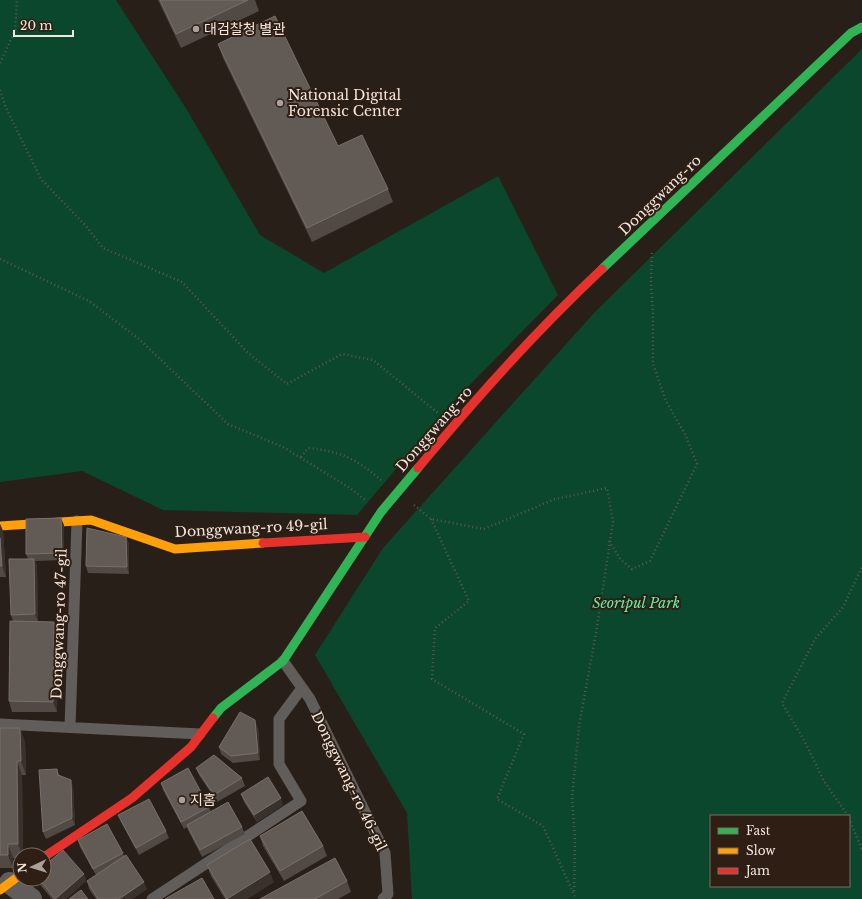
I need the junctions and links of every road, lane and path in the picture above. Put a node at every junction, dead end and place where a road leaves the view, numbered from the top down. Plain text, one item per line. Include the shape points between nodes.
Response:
1 (17, 0) edge
2 (862, 27) edge
3 (0, 63) edge
4 (0, 90) edge
5 (654, 221) junction
6 (0, 259) edge
7 (455, 426) junction
8 (301, 457) junction
9 (367, 468) dead end
10 (381, 512) junction
11 (422, 512) dead end
12 (431, 519) junction
13 (77, 521) junction
14 (0, 526) edge
15 (365, 537) junction
16 (609, 541) junction
17 (862, 567) edge
18 (283, 660) junction
19 (302, 688) junction
20 (0, 724) edge
21 (70, 727) junction
22 (200, 734) junction
23 (847, 815) edge
24 (850, 822) edge
25 (862, 850) edge
26 (52, 852) edge
27 (10, 882) edge
28 (574, 894) junction
29 (31, 899) edge
30 (152, 899) edge
31 (383, 899) edge
32 (576, 899) edge

1 - 3 path via 15,31
2 - 5 street, Donggwang-ro via 851,33
4 - 7 path via 6,108 41,179 86,226 103,248 182,282 247,352 287,384 342,354 373,360
5 - 7 street, Donggwang-ro via 562,306
5 - 16 path via 651,283 653,364 666,400 686,436 697,464 650,561 632,569 621,560
6 - 8 path via 89,300 139,339 228,424
7 - 10 street, Donggwang-ro
8 - 9 path via 308,448 330,450
8 - 10 path via 350,488
10 - 15 street, Donggwang-ro
11 - 12 path
12 - 16 path via 484,529 555,498 607,488 613,522
12 - 28 path via 468,601 435,628 432,679 524,734 498,799 543,826
13 - 14 street, Donggwang-ro 49-gil
13 - 15 street, Donggwang-ro 49-gil via 91,520 175,549
13 - 21 lane, Donggwang-ro 47-gil
15 - 18 street, Donggwang-ro
16 - 28 path via 579,726 572,798 575,839
17 - 23 path via 843,607 815,639 782,703 824,781
18 - 19 lane, Donggwang-ro 46-gil
18 - 22 street, Donggwang-ro via 221,708
19 - 30 lane via 279,719 279,764 300,801
19 - 31 lane, Donggwang-ro 46-gil via 310,699 385,853 388,894
20 - 21 lane
21 - 22 lane
22 - 26 street, Donggwang-ro via 191,747 132,798
24 - 25 path
27 - 29 street
28 - 32 path

